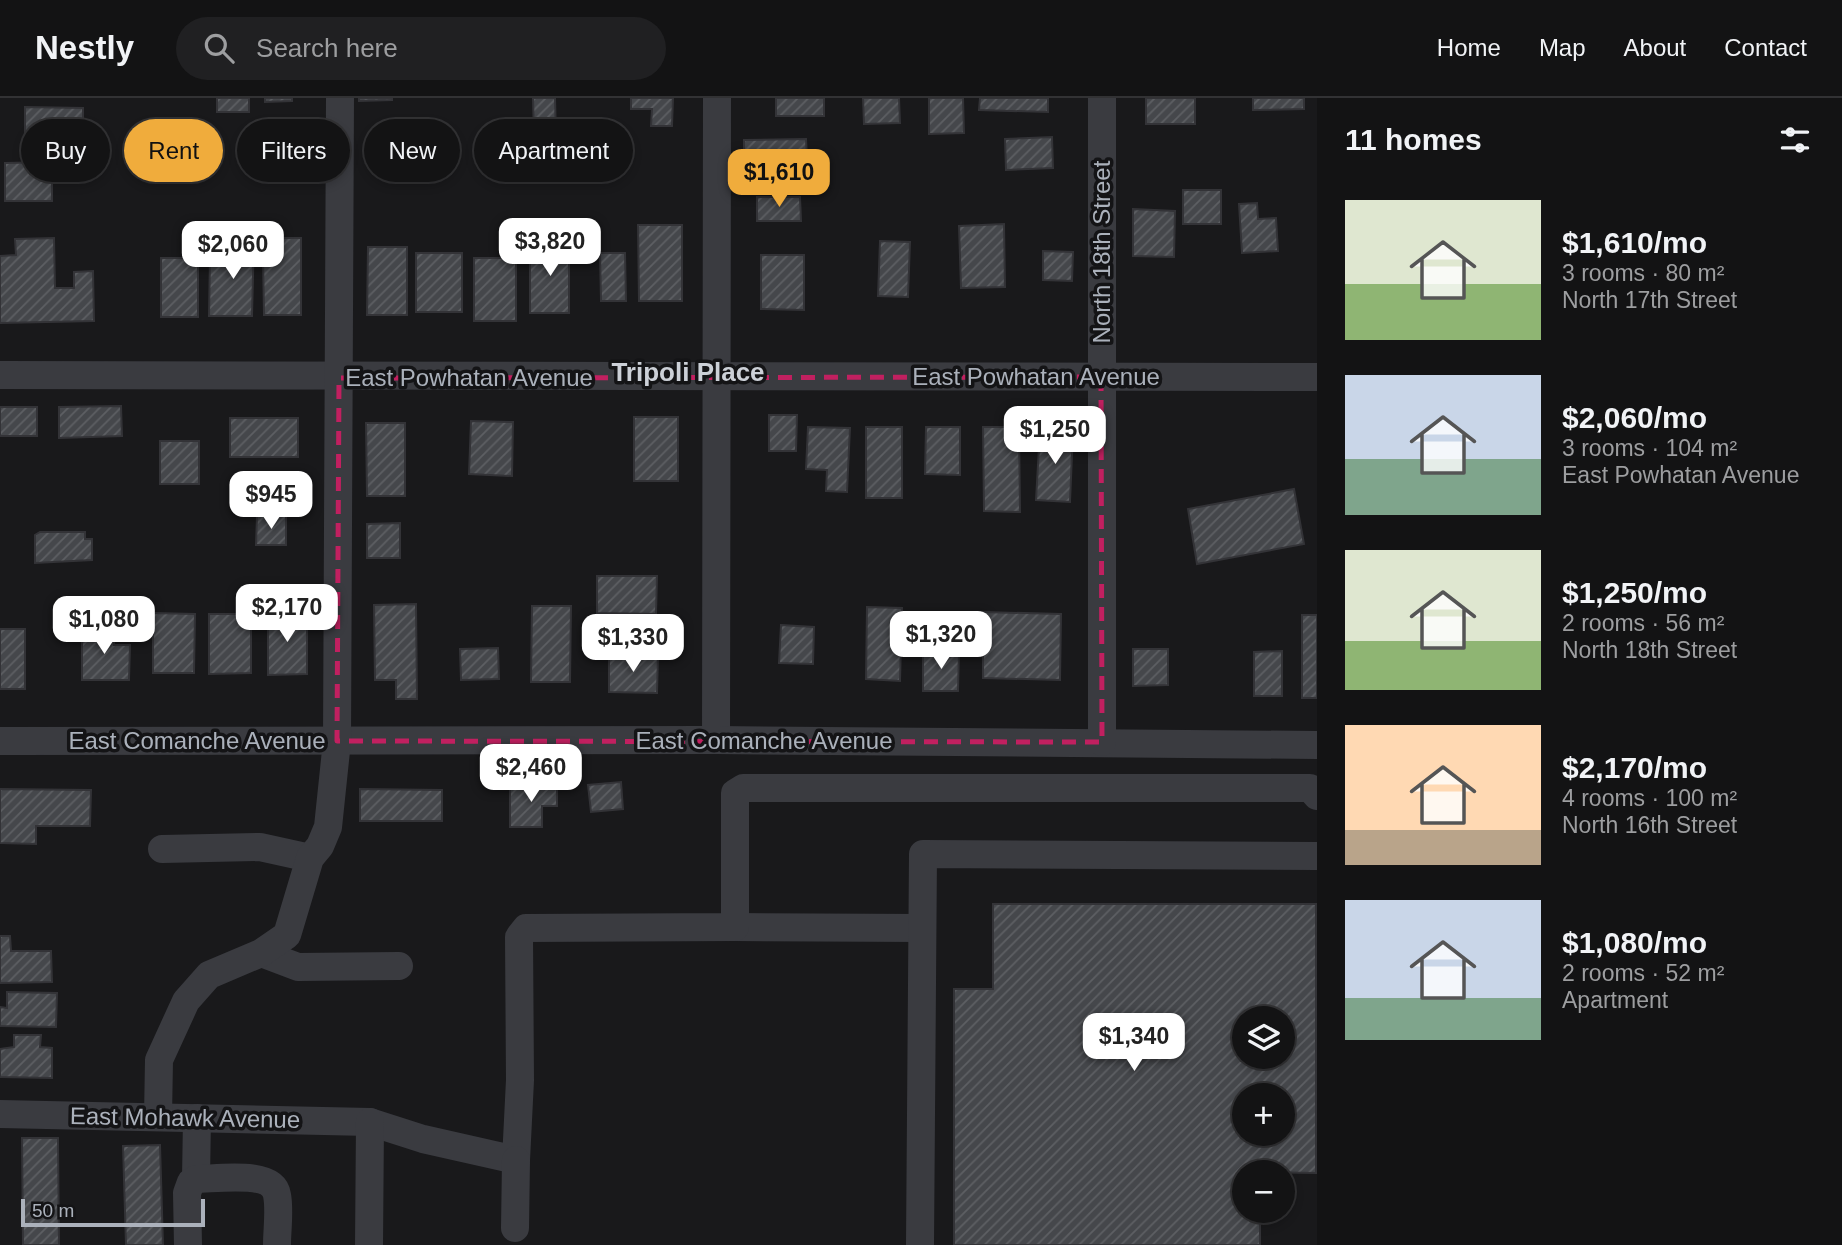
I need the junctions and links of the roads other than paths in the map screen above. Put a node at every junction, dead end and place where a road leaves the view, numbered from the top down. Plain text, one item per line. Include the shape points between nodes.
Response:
1 (340, 98) edge
2 (717, 98) edge
3 (1102, 98) edge
4 (0, 375) edge
5 (1101, 377) junction
6 (1317, 377) edge
7 (338, 378) junction
8 (718, 378) junction
9 (716, 740) junction
10 (0, 741) edge
11 (337, 741) junction
12 (1102, 742) junction
13 (1317, 745) edge
14 (1317, 796) edge
15 (162, 849) dead end
16 (1317, 856) edge
17 (310, 858) junction
18 (735, 927) junction
19 (922, 928) junction
20 (261, 953) junction
21 (399, 966) dead end
22 (0, 1114) edge
23 (158, 1117) junction
24 (197, 1118) junction
25 (370, 1122) junction
26 (516, 1160) junction
27 (196, 1179) junction
28 (515, 1228) dead end
29 (188, 1245) edge
30 (277, 1245) edge
31 (369, 1245) edge
32 (920, 1245) edge

1 - 7 street
2 - 8 street
3 - 5 street, North 18th Street
4 - 7 street, East Powhatan Avenue
5 - 6 street, East Powhatan Avenue
5 - 8 street, East Powhatan Avenue
5 - 12 street, North 18th Street
7 - 8 street, East Powhatan Avenue
7 - 11 street
8 - 9 street
9 - 11 street, East Comanche Avenue
9 - 12 street, East Comanche Avenue
10 - 11 street, East Comanche Avenue
11 - 17 street via 328,827
12 - 13 street, East Comanche Avenue
14 - 18 street via 1310,788 743,788 735,793
15 - 17 street via 260,847
16 - 19 street via 923,854
17 - 20 street via 287,935
18 - 19 street
18 - 26 street via 526,928 519,937
19 - 32 street
20 - 21 street via 298,967
20 - 23 street via 209,975 186,1001 159,1060
22 - 23 street, East Mohawk Avenue
23 - 24 street, East Mohawk Avenue
24 - 25 street, East Mohawk Avenue
24 - 27 street
25 - 26 street, East Mohawk Avenue
25 - 31 street
26 - 28 street
27 - 29 street via 187,1193
27 - 30 street via 262,1178 272,1184 277,1194

